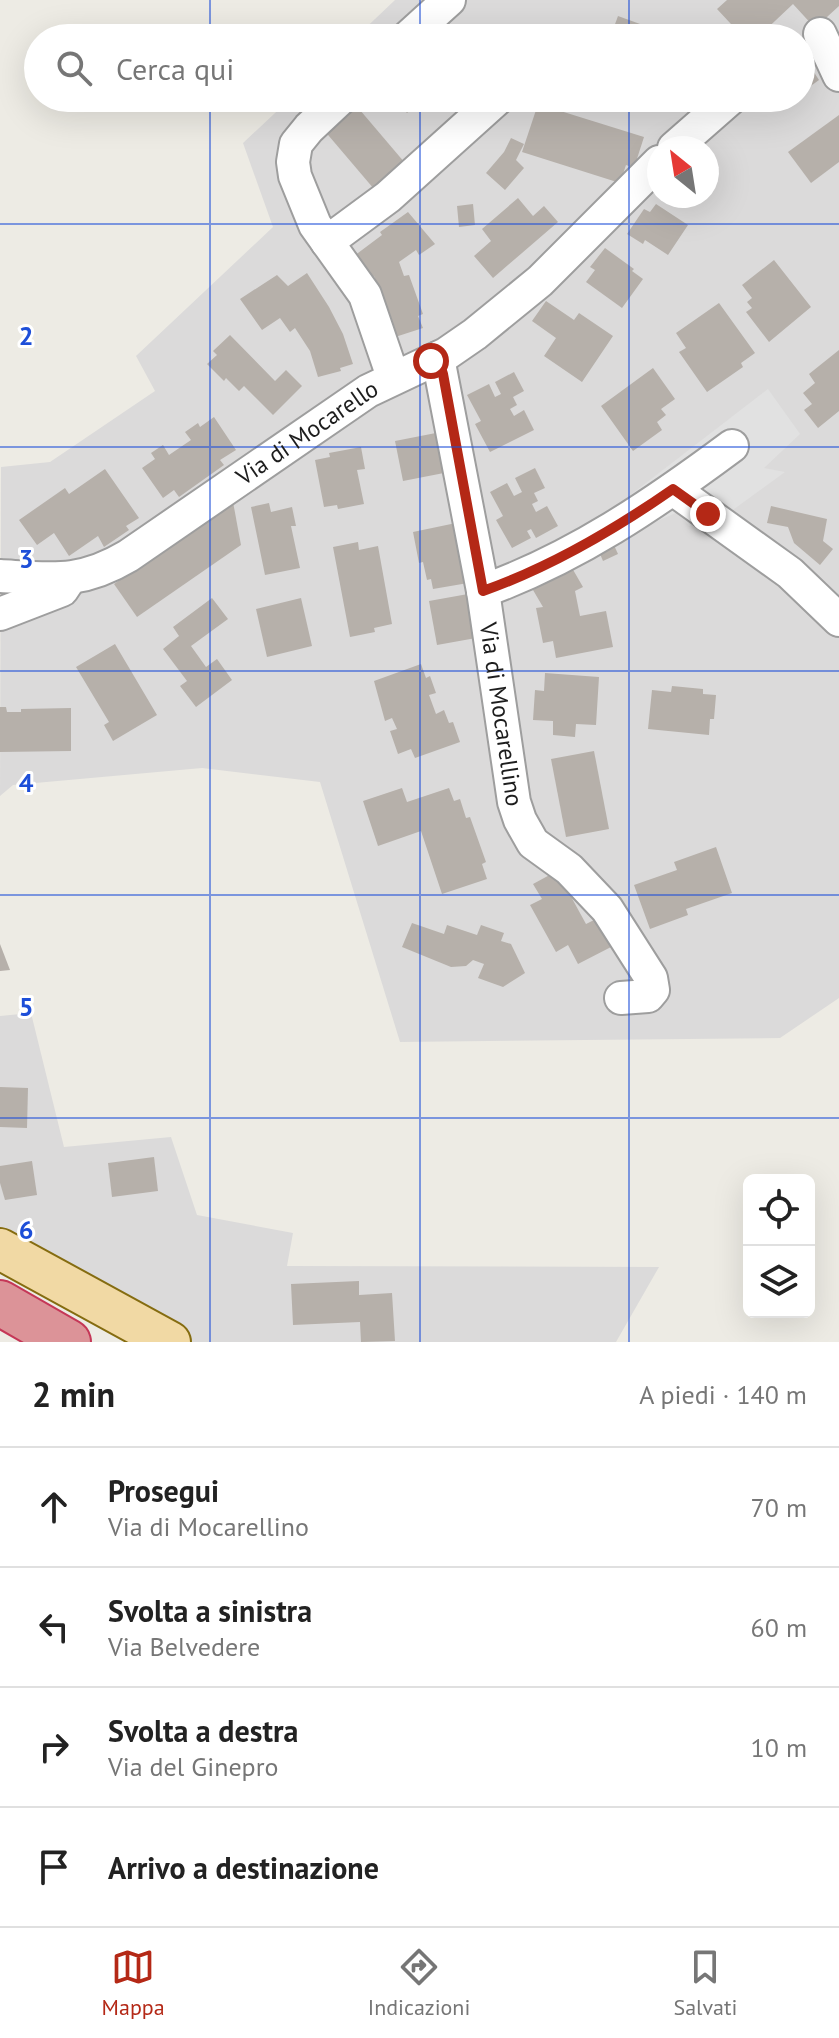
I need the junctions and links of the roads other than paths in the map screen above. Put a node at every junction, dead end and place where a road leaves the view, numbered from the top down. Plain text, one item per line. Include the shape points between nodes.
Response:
1 (449, 0) edge
2 (422, 24) edge
3 (820, 35) edge
4 (839, 75) edge
5 (326, 112) edge
6 (482, 112) edge
7 (715, 112) edge
8 (688, 136) edge
9 (647, 174) edge
10 (327, 242) junction
11 (438, 358) junction
12 (393, 377) junction
13 (732, 446) dead end
14 (673, 489) junction
15 (0, 576) edge
16 (70, 578) junction
17 (483, 591) junction
18 (834, 604) edge
19 (0, 614) edge
20 (621, 998) dead end
21 (0, 1249) edge
22 (0, 1303) edge
23 (0, 1334) edge
24 (13, 1342) edge
25 (68, 1342) edge
26 (170, 1342) edge

1 - 2 street
3 - 4 street
5 - 10 street via 293,152 302,197
6 - 10 street via 388,197
7 - 8 street
9 - 11 street, Via di Mocarello via 527,293
10 - 12 street via 365,295
11 - 12 street, Via di Mocarello
11 - 17 street, Via di Mocarellino
12 - 16 street, Via di Mocarello via 128,556 93,574
13 - 14 street
14 - 17 street via 591,541
14 - 18 street
15 - 16 street, Via di Mocarello
16 - 19 street via 62,590
17 - 20 street, Via di Mocarellino via 520,820 533,843 569,869 607,909 651,978 648,996
21 - 26 main road
22 - 25 highway
23 - 24 highway

